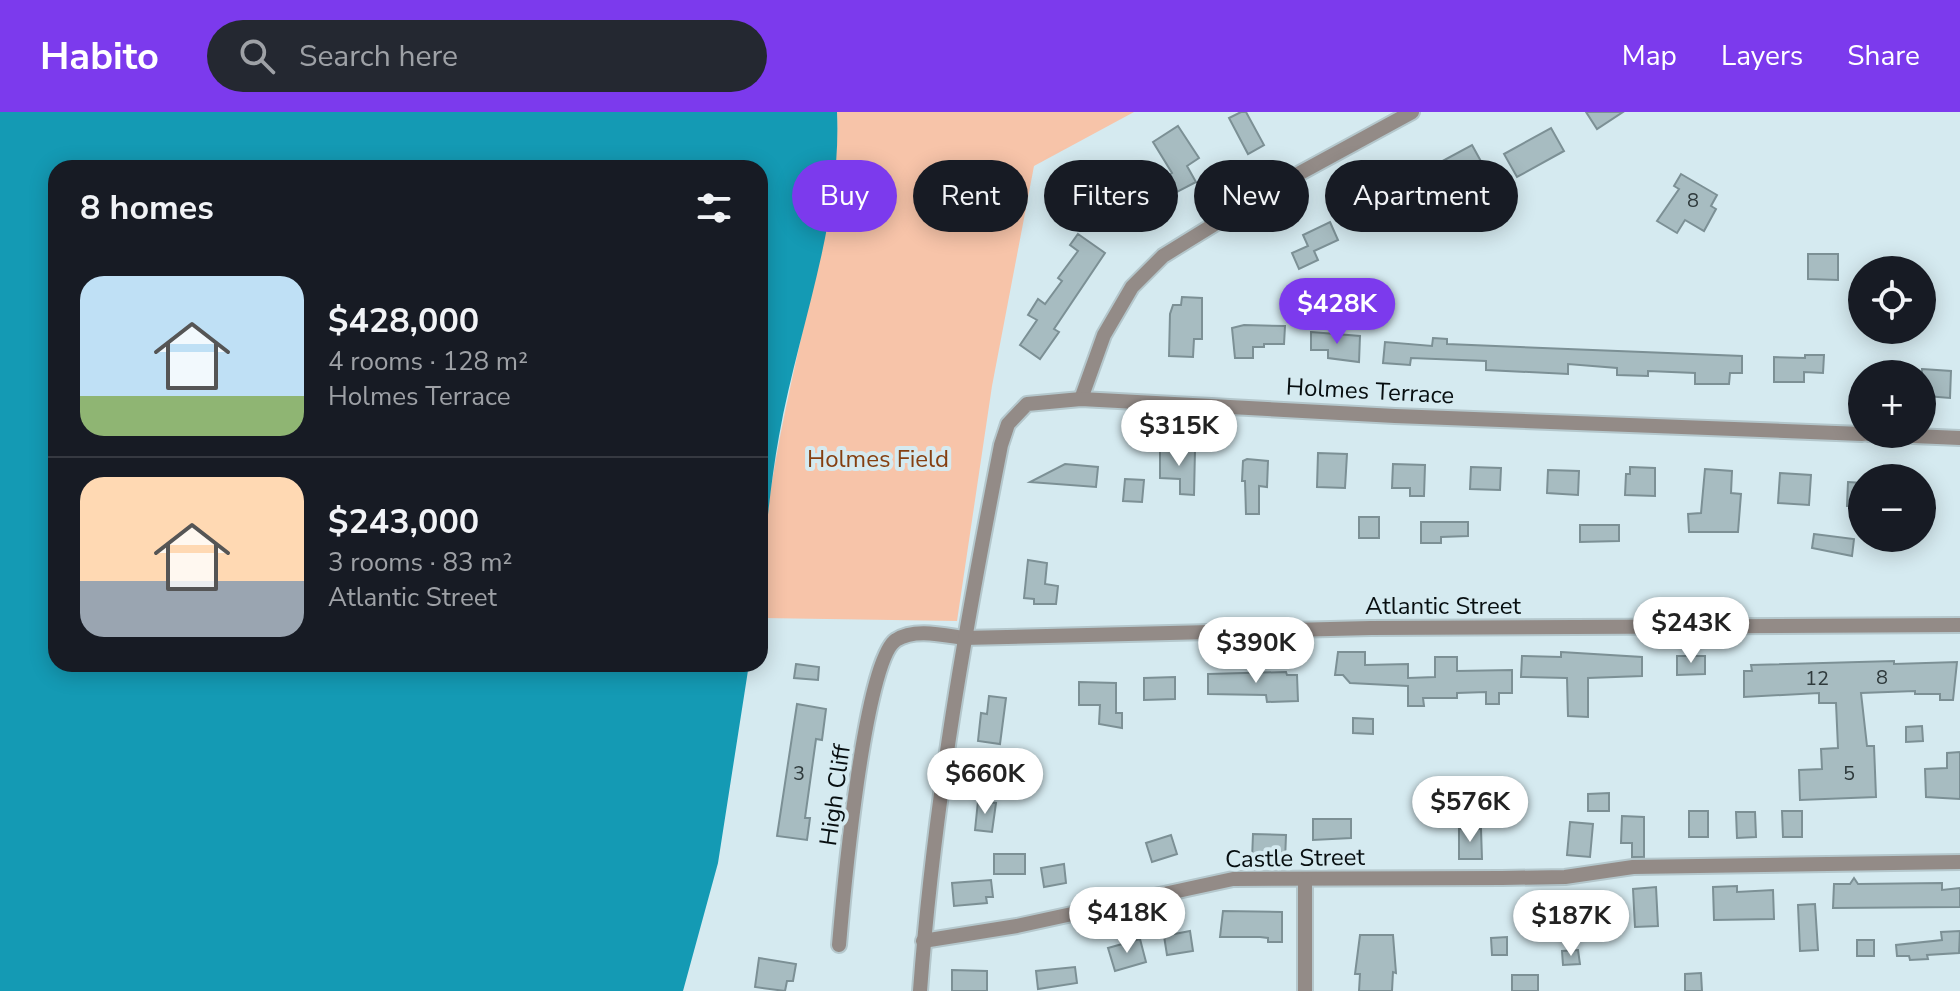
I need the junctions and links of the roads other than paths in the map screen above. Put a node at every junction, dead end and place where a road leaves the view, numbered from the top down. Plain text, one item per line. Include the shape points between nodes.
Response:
1 (1412, 112) edge
2 (1081, 399) junction
3 (1848, 433) edge
4 (1936, 437) edge
5 (1960, 438) edge
6 (1960, 625) edge
7 (963, 638) junction
8 (885, 653) joint
9 (1960, 862) edge
10 (1305, 880) junction
11 (923, 941) junction
12 (839, 945) dead end
13 (920, 991) edge
14 (1305, 991) edge

1 - 2 street via 1163,256 1132,287 1104,335
2 - 3 street, Holmes Terrace
2 - 7 street, Holmes Terrace via 1027,404 1008,424
4 - 5 street, Holmes Terrace
6 - 7 street, Atlantic Street via 1370,628
7 - 8 street, Atlantic Street via 913,635 896,640
7 - 11 street, Holmes Terrace via 933,834
8 - 12 street, High Cliff via 866,731
9 - 10 street, Castle Street via 1633,867 1565,877
10 - 11 street, Castle Street via 1233,879
10 - 14 street
11 - 13 street, Holmes Terrace

